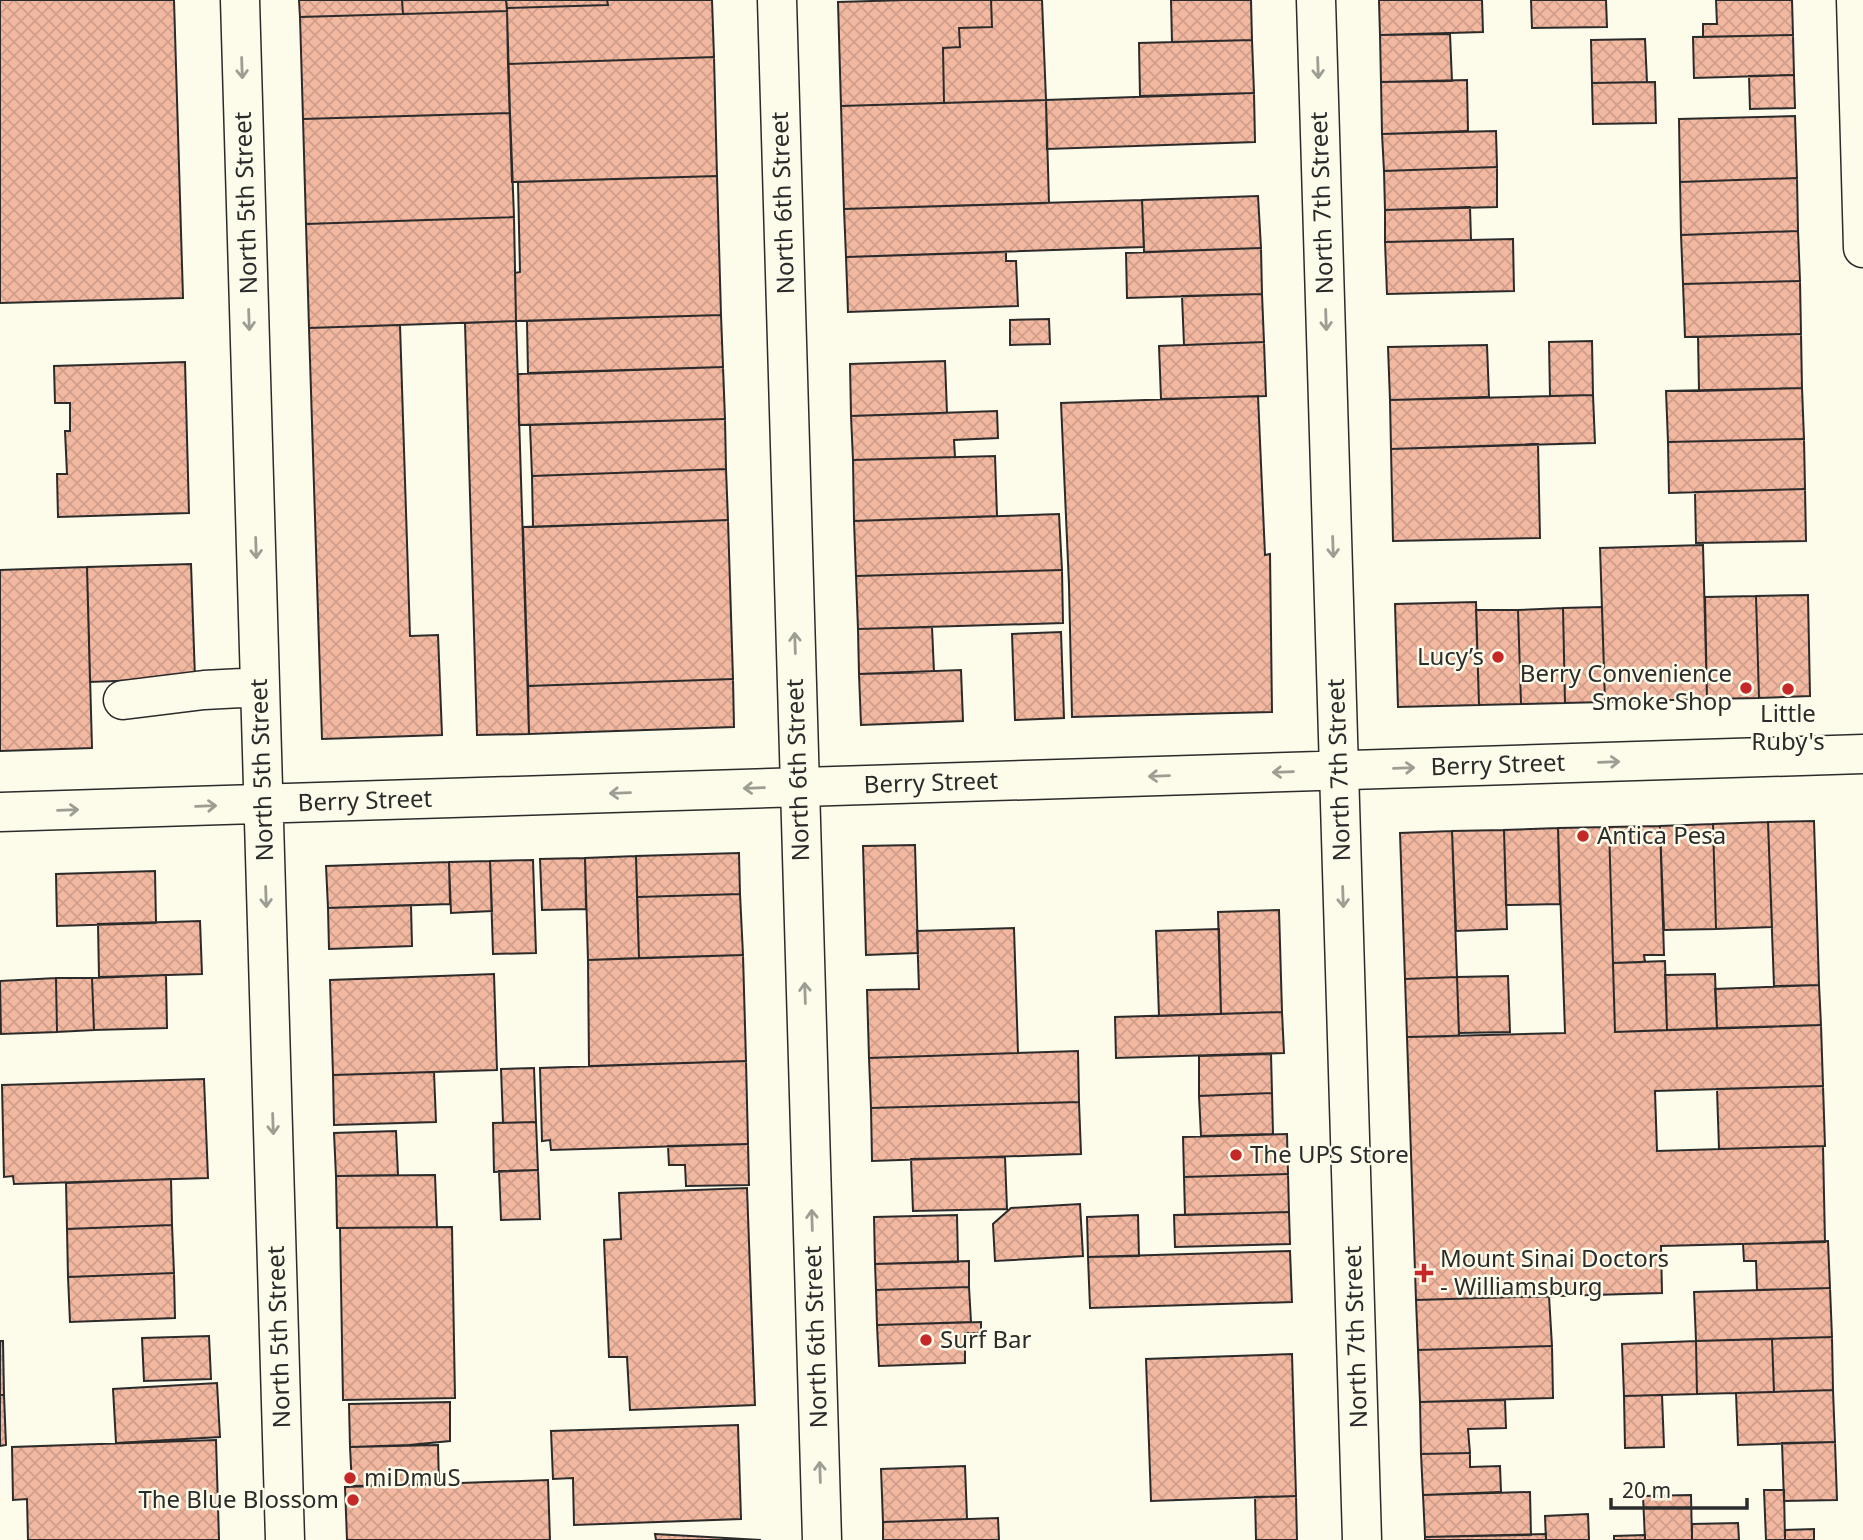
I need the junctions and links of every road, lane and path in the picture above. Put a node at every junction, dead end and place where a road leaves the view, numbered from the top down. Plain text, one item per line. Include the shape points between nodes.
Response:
1 (240, 0) edge
2 (777, 0) edge
3 (1316, 0) edge
4 (1856, 0) edge
5 (1863, 248) edge
6 (260, 687) junction
7 (123, 700) dead end
8 (1863, 754) edge
9 (1340, 770) junction
10 (799, 787) junction
11 (263, 804) junction
12 (0, 813) edge
13 (285, 1540) edge
14 (822, 1540) edge
15 (1362, 1540) edge

1 -> 6 street, North 5th Street
10 -> 2 street, North 6th Street
3 -> 9 street, North 7th Street
4 - 5 street
6 - 7 street
6 - 11 street, North 5th Street
9 -> 8 street, Berry Street
9 -> 10 street, Berry Street
9 -> 15 street, North 7th Street
10 -> 11 street, Berry Street
14 -> 10 street, North 6th Street
12 -> 11 street, Berry Street
11 -> 13 street, North 5th Street

